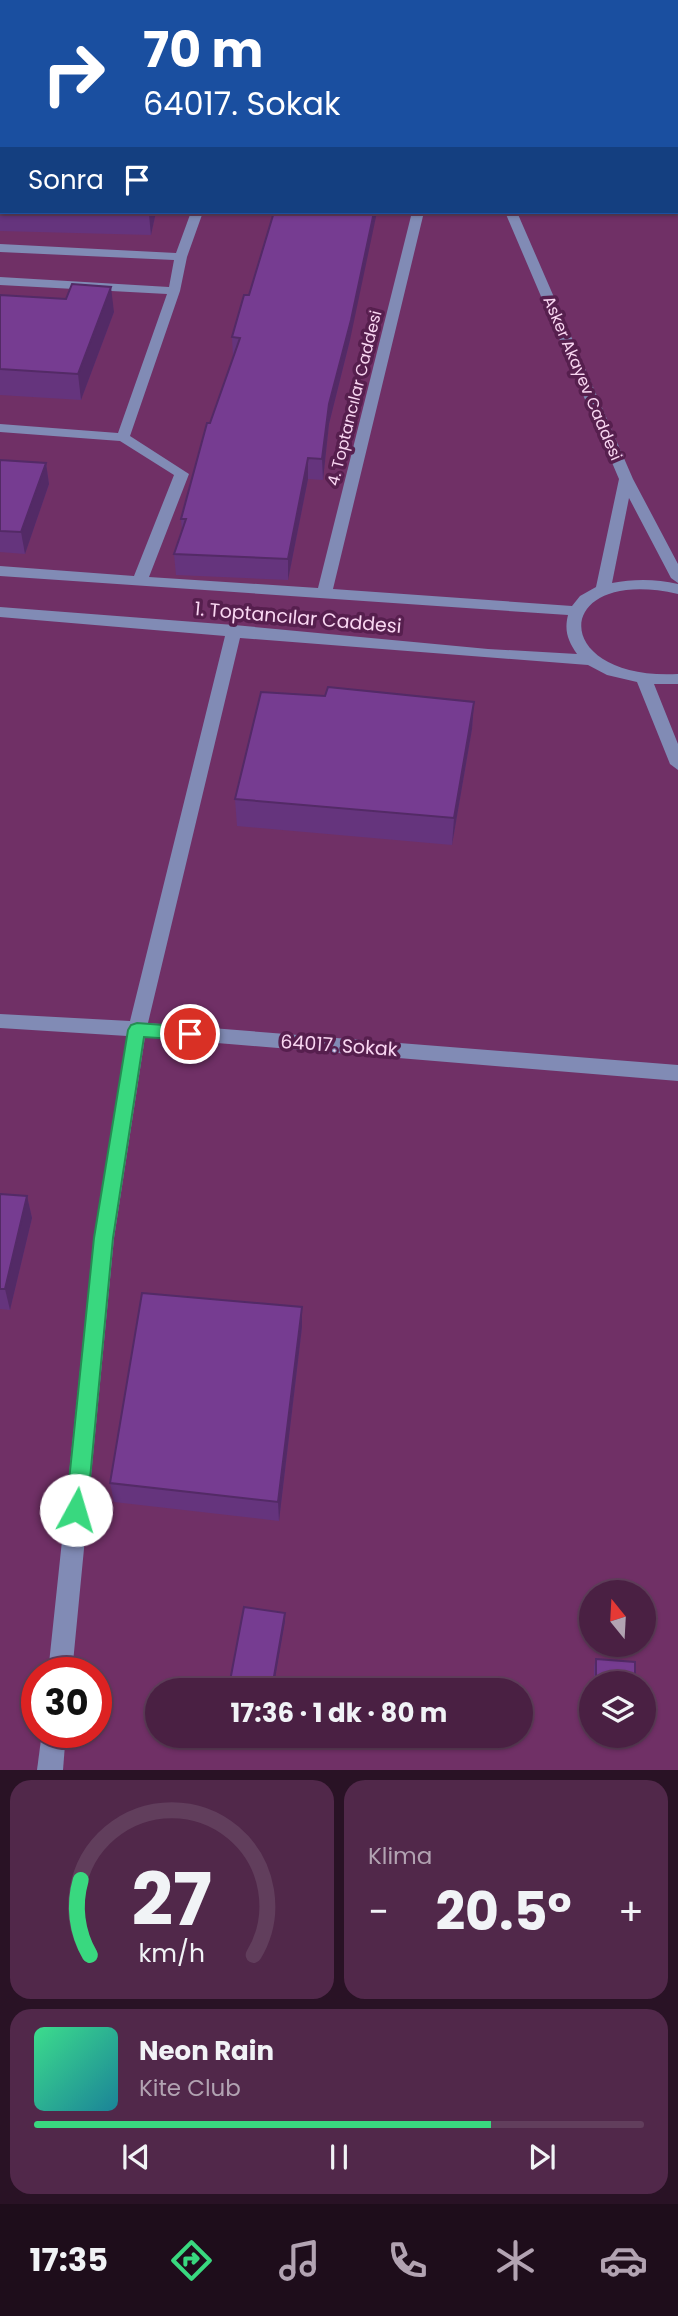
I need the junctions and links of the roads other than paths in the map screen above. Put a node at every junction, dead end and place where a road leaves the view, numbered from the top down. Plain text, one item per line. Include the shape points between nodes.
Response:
1 (196, 214) edge
2 (418, 214) edge
3 (512, 214) edge
4 (0, 248) edge
5 (181, 257) junction
6 (0, 281) edge
7 (174, 291) junction
8 (0, 428) edge
9 (123, 437) junction
10 (626, 479) junction
11 (0, 571) edge
12 (678, 578) edge
13 (140, 580) junction
14 (678, 589) edge
15 (603, 590) junction
16 (325, 592) junction
17 (578, 611) junction
18 (0, 612) edge
19 (234, 630) junction
20 (593, 660) junction
21 (678, 679) edge
22 (644, 680) junction
23 (678, 764) edge
24 (0, 1021) edge
25 (137, 1030) junction
26 (678, 1073) edge
27 (62, 1657) edge
28 (52, 1748) edge
29 (50, 1770) edge

1 - 5 street
2 - 16 street, 4. Toptancılar Caddesi
3 - 10 street, Asker Akayev Caddesi
4 - 5 street
5 - 7 street
6 - 7 street
7 - 9 street
8 - 9 street
9 - 13 street via 183,474
10 - 12 street
10 - 15 street, Asker Akayev Caddesi
11 - 13 street, 1. Toptancılar Caddesi
13 - 16 street, 1. Toptancılar Caddesi
14 - 15 street via 643,583
15 - 17 street
16 - 17 street, 1. Toptancılar Caddesi
17 - 20 street via 573,623 575,636
18 - 19 street, 1. Toptancılar Caddesi
19 - 20 street, 1. Toptancılar Caddesi
19 - 25 street
20 - 22 street
21 - 22 street
22 - 23 street
24 - 25 street, 64017. Sokak
25 - 26 street, 64017. Sokak
25 - 27 street via 104,1238
28 - 29 street

